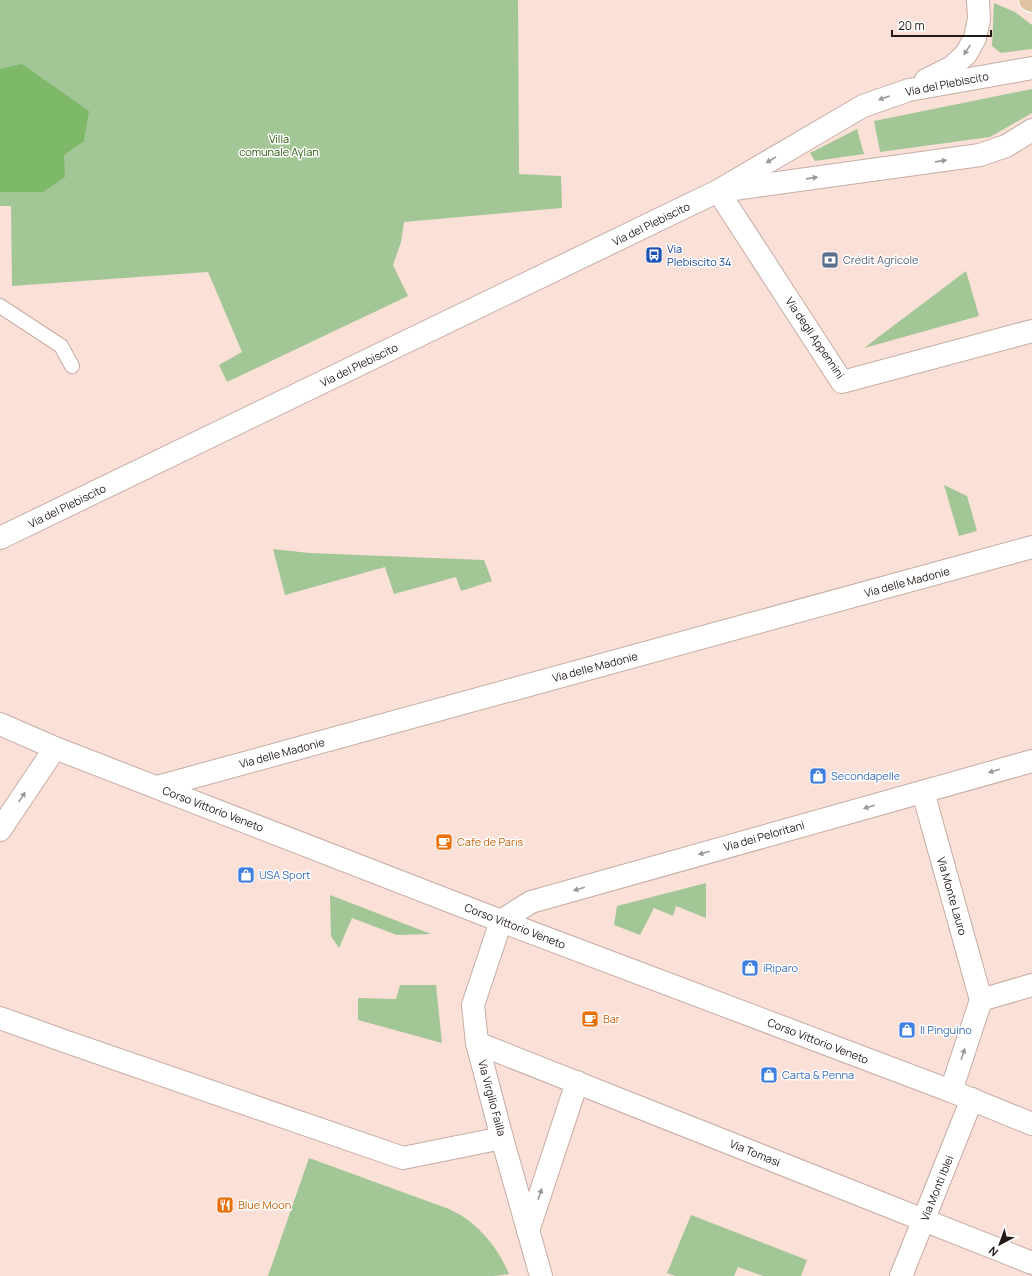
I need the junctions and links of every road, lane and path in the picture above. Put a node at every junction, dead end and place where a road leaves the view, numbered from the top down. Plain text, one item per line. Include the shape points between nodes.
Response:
1 (978, 0) edge
2 (1032, 68) edge
3 (909, 90) junction
4 (1032, 130) edge
5 (718, 191) junction
6 (0, 306) edge
7 (1032, 331) edge
8 (72, 366) dead end
9 (0, 538) edge
10 (1032, 547) edge
11 (0, 724) edge
12 (55, 748) junction
13 (1032, 761) edge
14 (157, 787) junction
15 (923, 792) junction
16 (0, 830) edge
17 (501, 921) junction
18 (1032, 985) edge
19 (981, 1000) junction
20 (0, 1018) edge
21 (478, 1043) junction
22 (577, 1082) junction
23 (951, 1091) junction
24 (972, 1099) junction
25 (1032, 1124) edge
26 (502, 1138) junction
27 (924, 1220) junction
28 (528, 1231) junction
29 (1032, 1263) edge
30 (541, 1276) edge
31 (901, 1276) edge

1 -> 3 street via 979,19 975,38 966,54 952,67
2 - 3 street, Via del Plebiscito
3 -> 5 street, Via del Plebiscito via 863,106
5 -> 4 street, Via del Plebiscito via 980,155 1006,146
5 - 7 street, Via degli Appennini via 842,382
5 - 9 street, Via del Plebiscito
6 - 8 lane via 61,346
10 - 14 street, Via delle Madonie
11 - 12 street, Corso Vittorio Veneto
12 - 14 street, Corso Vittorio Veneto
16 -> 12 street
13 -> 15 street, Via dei Peloritani
14 - 17 street, Corso Vittorio Veneto
15 -> 17 street, Via dei Peloritani via 531,902
15 - 19 street, Via Monte Lauro
17 - 21 street, Via Virgilio Failla via 473,1005
17 - 23 street, Corso Vittorio Veneto
18 - 19 street
23 -> 19 street
20 - 26 street via 403,1158
21 - 22 street, Via Tomasi
21 - 26 street, Via Virgilio Failla
22 - 27 street, Via Tomasi
28 -> 22 street
23 - 24 street, Corso Vittorio Veneto
24 - 25 street, Corso Vittorio Veneto
24 - 27 street, Via Monti Iblei
26 - 28 street, Via Virgilio Failla
27 - 29 street, Via Tomasi
27 - 31 street, Via Monti Iblei
28 - 30 street, Via Virgilio Failla

